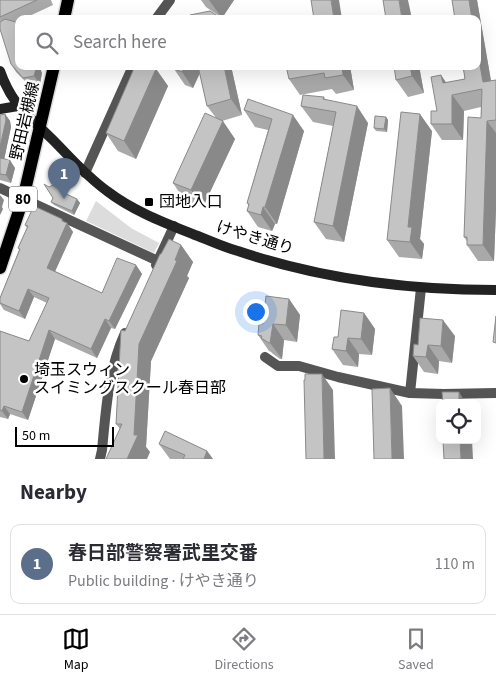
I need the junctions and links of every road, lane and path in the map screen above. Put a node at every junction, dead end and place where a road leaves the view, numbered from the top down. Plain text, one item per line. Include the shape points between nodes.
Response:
1 (68, 0) edge
2 (170, 0) edge
3 (65, 15) edge
4 (159, 15) edge
5 (53, 70) edge
6 (131, 70) edge
7 (0, 71) edge
8 (18, 106) junction
9 (0, 109) edge
10 (40, 128) junction
11 (85, 173) junction
12 (0, 188) edge
13 (23, 199) junction
14 (174, 226) junction
15 (158, 261) junction
16 (0, 268) edge
17 (150, 278) edge
18 (421, 288) junction
19 (496, 290) edge
20 (130, 321) edge
21 (265, 358) dead end
22 (410, 393) junction
23 (496, 393) edge
24 (100, 459) edge

1 - 3 main road
2 - 4 street
5 - 10 main road, 野田岩槻線 / 80
6 - 11 street
7 - 8 street, けやき通り
8 - 9 street
8 - 10 street, けやき通り
10 - 11 street, けやき通り
10 - 13 main road, 野田岩槻線 / 80
11 - 14 street, けやき通り via 127,204
12 - 13 street
13 - 15 street
13 - 16 main road, 野田岩槻線 / 80
14 - 15 street
14 - 18 street, けやき通り via 238,251 315,272
15 - 17 street
18 - 19 street, けやき通り
18 - 22 street
20 - 24 street via 111,372
21 - 22 street via 278,366 299,366
22 - 23 street

